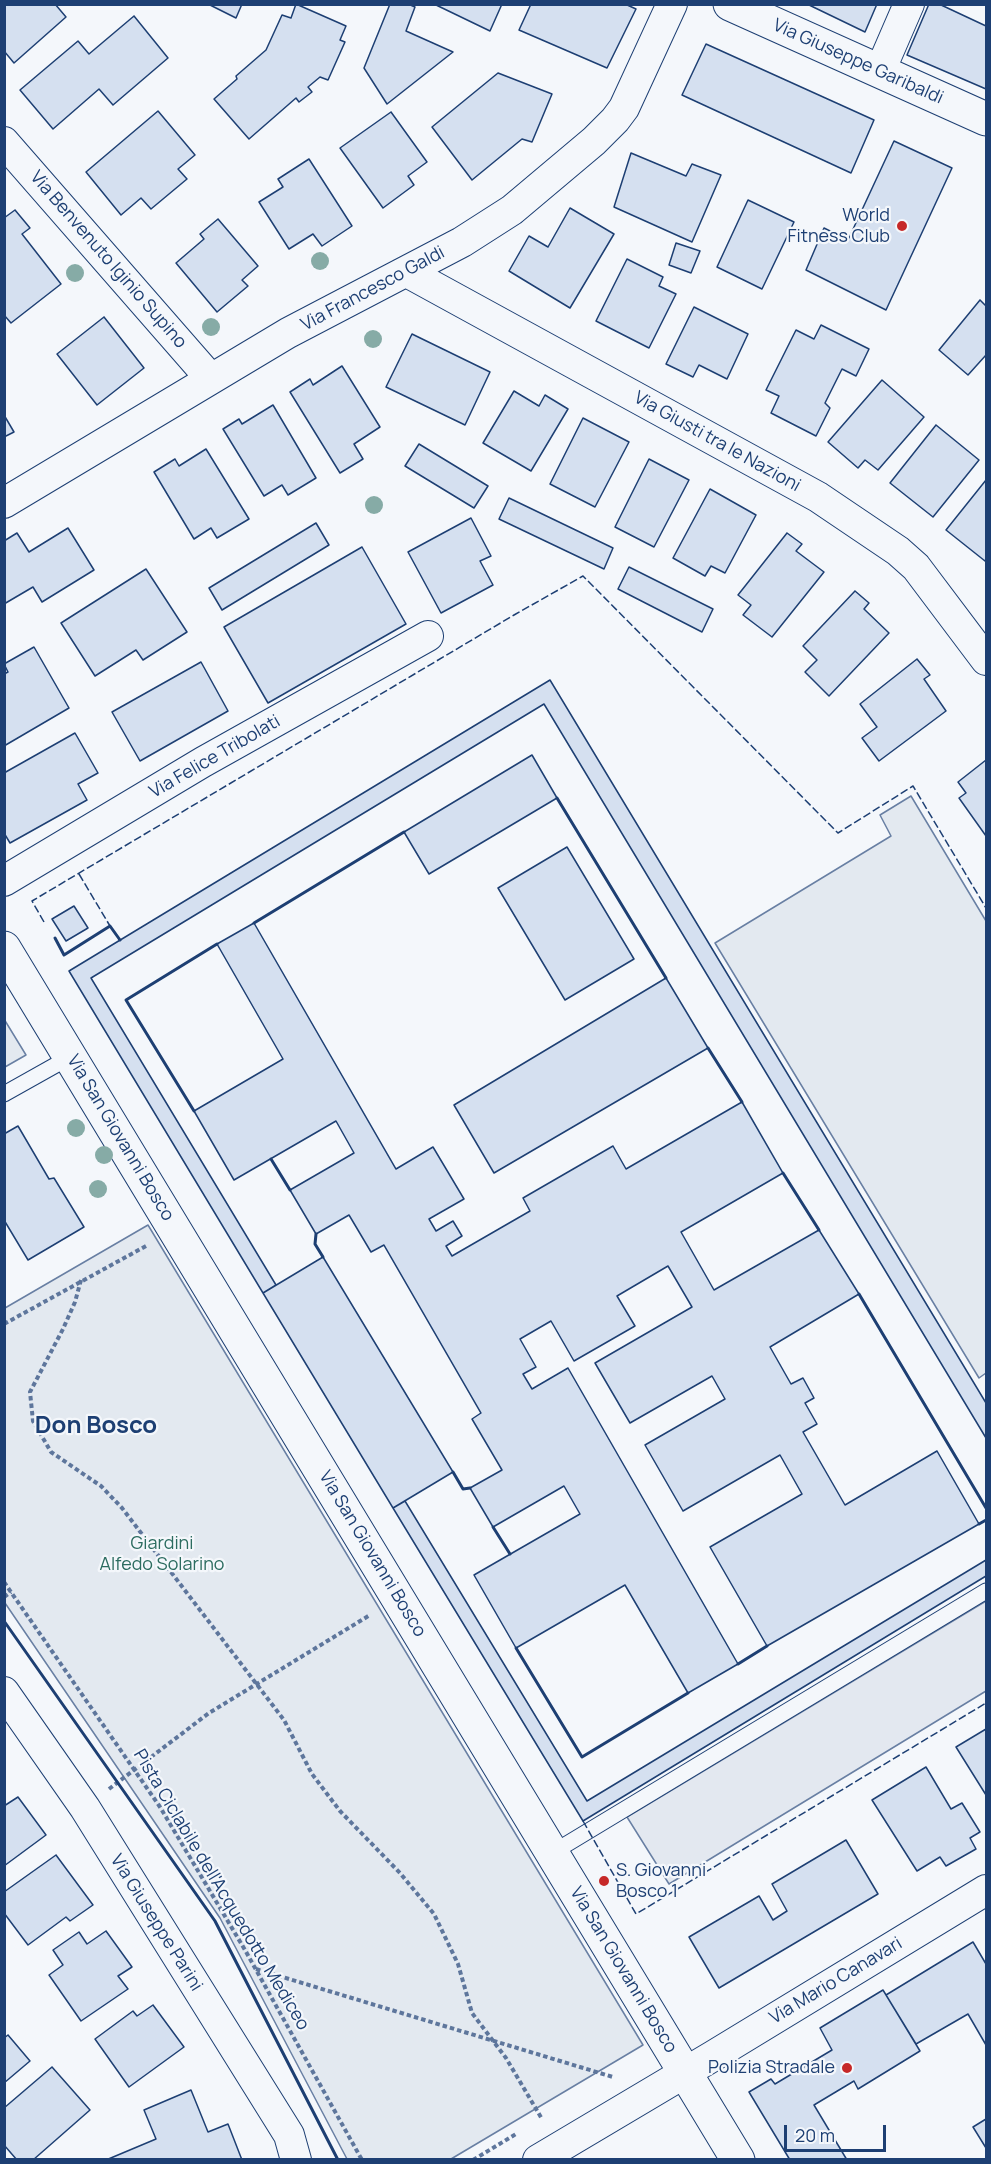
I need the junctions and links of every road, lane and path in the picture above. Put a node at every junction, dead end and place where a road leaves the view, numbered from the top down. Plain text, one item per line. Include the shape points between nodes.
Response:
1 (672, 4) edge
2 (730, 4) edge
3 (909, 4) edge
4 (880, 71) junction
5 (987, 119) edge
6 (4, 142) edge
7 (407, 272) junction
8 (211, 379) junction
9 (4, 502) edge
10 (428, 636) dead end
11 (987, 660) edge
12 (4, 881) edge
13 (4, 948) edge
14 (70, 1057) junction
15 (4, 1094) edge
16 (150, 1245) dead end
17 (81, 1280) junction
18 (4, 1324) edge
19 (4, 1582) edge
20 (987, 1591) edge
21 (12, 1592) junction
22 (4, 1598) edge
23 (376, 1611) dead end
24 (256, 1686) junction
25 (4, 1692) edge
26 (135, 1769) junction
27 (85, 1808) junction
28 (552, 1853) junction
29 (987, 1890) edge
30 (256, 1969) junction
31 (493, 2041) junction
32 (685, 2072) junction
33 (613, 2077) dead end
34 (542, 2119) dead end
35 (296, 2160) edge
36 (362, 2160) edge
37 (538, 2160) edge
38 (738, 2160) edge

1 - 7 street, Via Francesco Galdi via 624,108 606,130 512,210
2 - 4 main road, Via Giuseppe Garibaldi
3 - 4 street
4 - 5 main road, Via Giuseppe Garibaldi
6 - 8 street, Via Benvenuto Iginio Supino
7 - 8 street, Via Francesco Galdi via 288,333
7 - 11 street, Via Giusti tra le Nazioni via 827,503 916,567
8 - 9 street, Via Francesco Galdi
10 - 12 street, Via Felice Tribolati via 203,762
13 - 14 main road, Via San Giovanni Bosco
14 - 15 lane
14 - 28 main road, Via San Giovanni Bosco
16 - 17 path
17 - 18 path
17 - 24 path via 63,1329 30,1392 33,1421 51,1452 101,1486 122,1508
19 - 21 path, Pista Ciclabile dell'Acquedotto Mediceo
20 - 28 lane
21 - 22 path
21 - 26 path, Pista Ciclabile dell'Acquedotto Mediceo
23 - 24 path
24 - 26 path via 209,1713
24 - 31 path via 284,1720 312,1774 340,1811 434,1914 458,1964 472,2013
25 - 27 street, Via Giuseppe Parini
26 - 27 path
26 - 30 path, Pista Ciclabile dell'Acquedotto Mediceo
27 - 35 street, Via Giuseppe Parini via 289,2135
28 - 32 main road, Via San Giovanni Bosco
29 - 32 street, Via Mario Canavari
30 - 31 path
30 - 36 path, Pista Ciclabile dell'Acquedotto Mediceo
31 - 33 path
31 - 34 path
32 - 37 street, Via Mario Canavari
32 - 38 main road, Via San Giovanni Bosco

